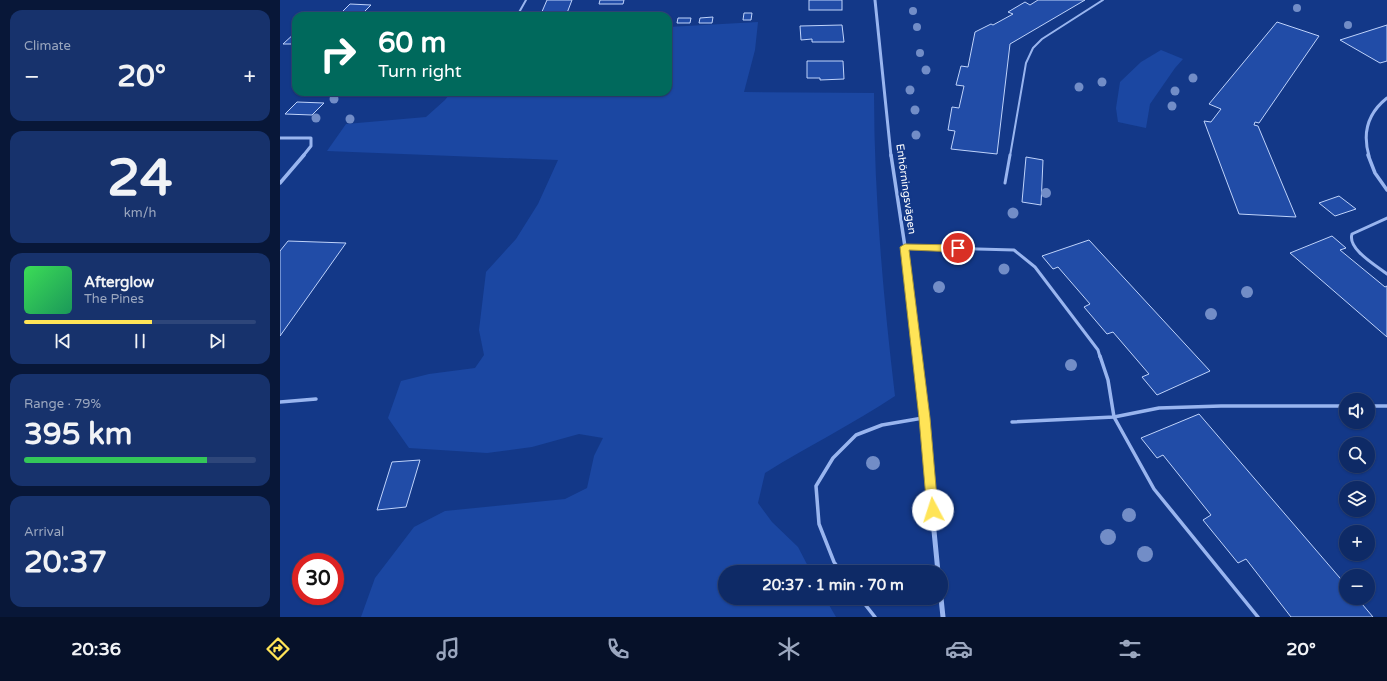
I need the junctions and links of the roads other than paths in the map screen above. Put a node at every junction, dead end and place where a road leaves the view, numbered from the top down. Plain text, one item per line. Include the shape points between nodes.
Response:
1 (526, 0) edge
2 (875, 0) edge
3 (1103, 0) edge
4 (519, 12) edge
5 (1387, 98) edge
6 (280, 138) edge
7 (1005, 183) dead end
8 (280, 184) edge
9 (1387, 190) edge
10 (1387, 218) edge
11 (905, 247) junction
12 (1387, 274) edge
13 (316, 399) dead end
14 (280, 402) edge
15 (1339, 406) edge
16 (1375, 406) edge
17 (1387, 406) edge
18 (1114, 417) junction
19 (924, 418) junction
20 (1012, 422) dead end
21 (836, 565) edge
22 (937, 565) edge
23 (866, 605) edge
24 (942, 605) edge
25 (875, 617) edge
26 (943, 617) edge
27 (1258, 617) edge

1 - 4 lane
2 - 11 street, Enhörningsvägen via 889,140
3 - 7 lane via 1042,39 1033,48 1026,63
5 - 9 street via 1373,110 1369,120 1366,153
6 - 8 street via 311,138 311,146
10 - 12 lane via 1351,236 1356,250
11 - 18 lane via 1014,250 1034,267 1098,350 1108,380
11 - 19 street, Enhörningsvägen
13 - 14 lane
15 - 18 lane via 1159,408
16 - 17 lane
18 - 20 lane
18 - 27 lane via 1154,489
19 - 21 lane via 882,425 856,435 832,458 816,486 819,524
19 - 22 street, Enhörningsvägen
23 - 25 lane
24 - 26 street

